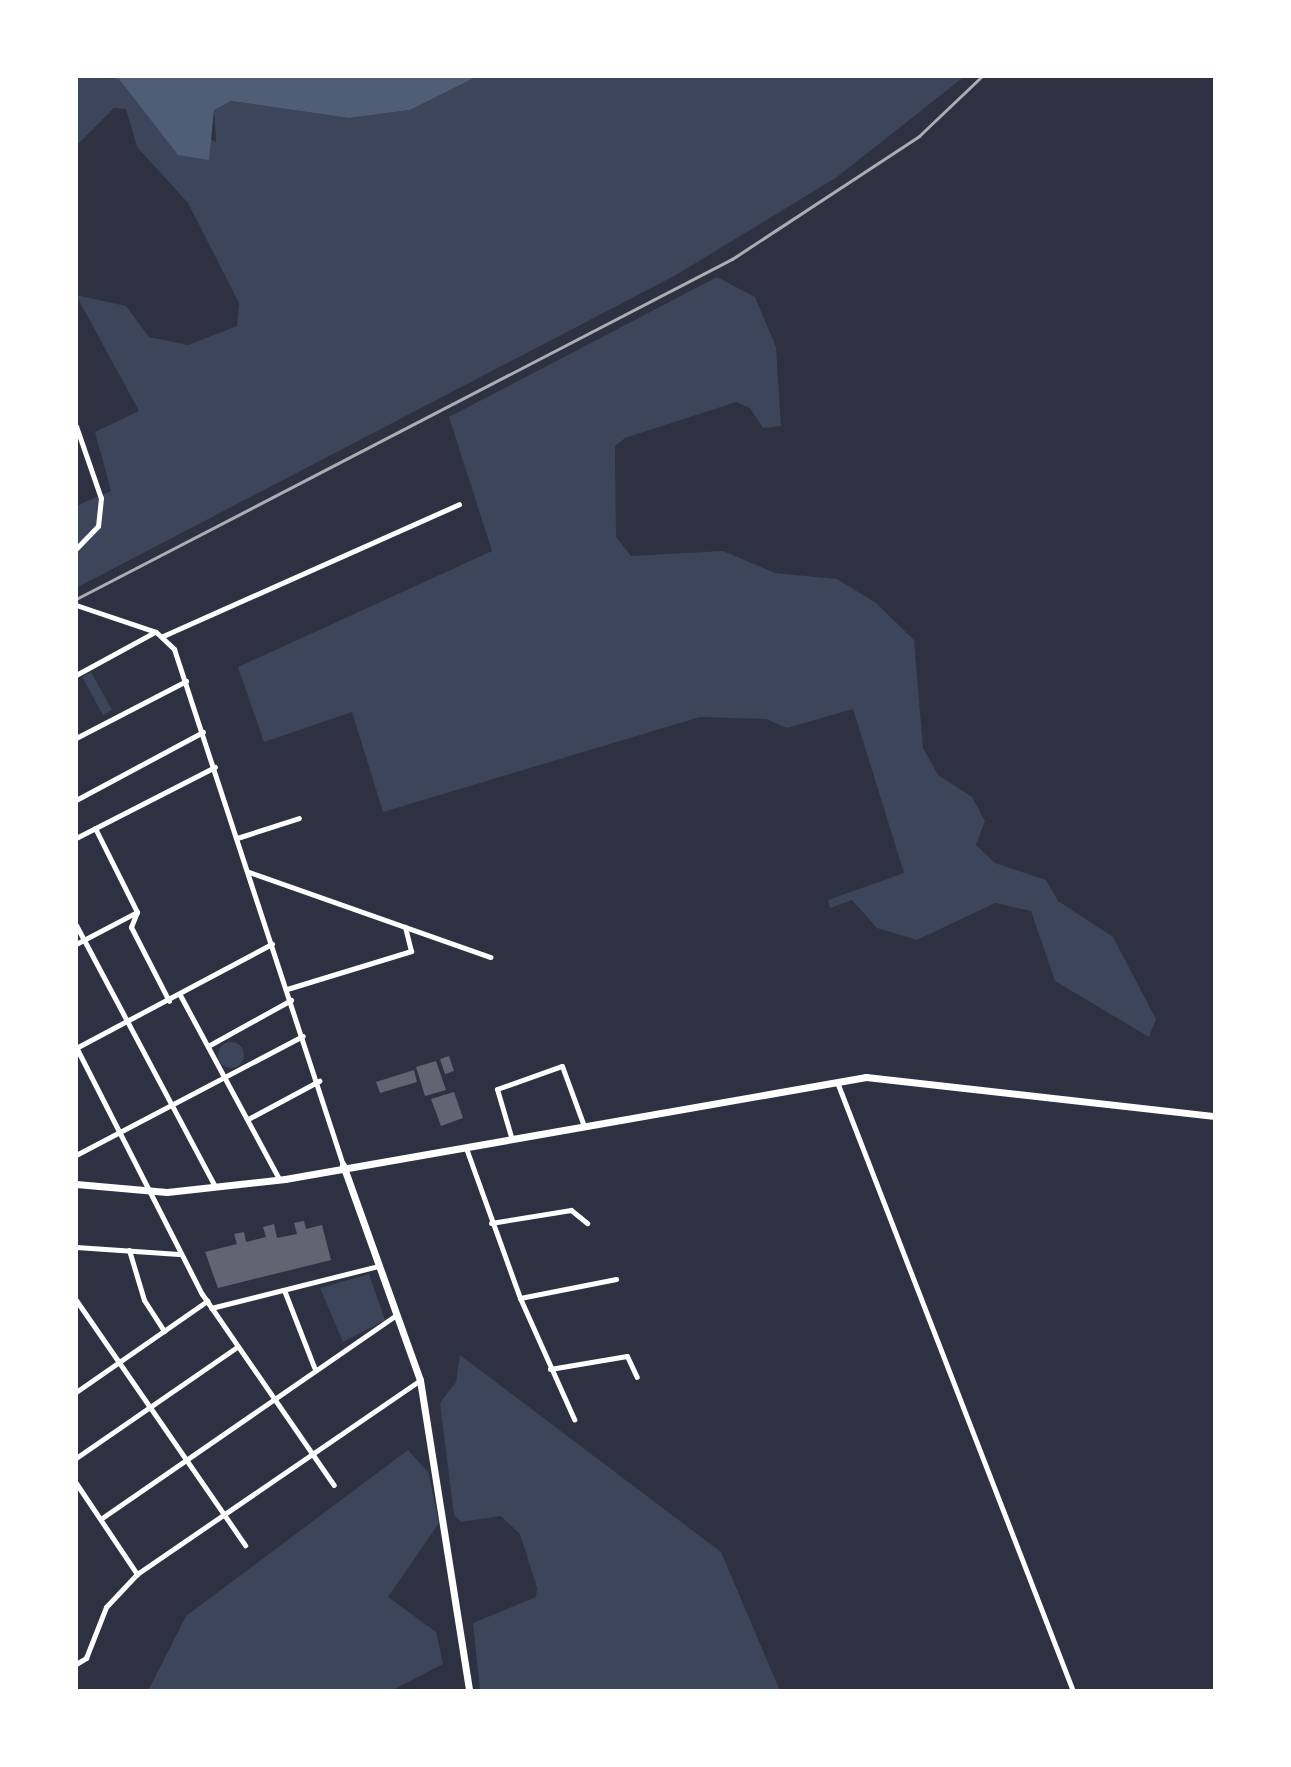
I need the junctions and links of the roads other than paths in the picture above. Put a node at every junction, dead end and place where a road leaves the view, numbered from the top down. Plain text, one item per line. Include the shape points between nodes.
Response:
1 (76, 426) edge
2 (459, 504) dead end
3 (76, 549) edge
4 (76, 605) edge
5 (156, 632) junction
6 (163, 636) junction
7 (76, 675) edge
8 (186, 681) junction
9 (203, 732) junction
10 (76, 738) edge
11 (215, 767) junction
12 (76, 800) edge
13 (299, 818) dead end
14 (95, 828) junction
15 (76, 838) edge
16 (237, 838) junction
17 (248, 871) junction
18 (137, 912) junction
19 (76, 925) edge
20 (405, 926) junction
21 (84, 940) junction
22 (76, 944) edge
23 (272, 944) junction
24 (491, 957) dead end
25 (287, 989) junction
26 (180, 995) junction
27 (291, 1000) junction
28 (169, 1001) junction
29 (127, 1024) junction
30 (303, 1036) junction
31 (208, 1046) junction
32 (76, 1048) edge
33 (226, 1078) junction
34 (319, 1081) junction
35 (837, 1082) junction
36 (172, 1106) junction
37 (1215, 1116) edge
38 (248, 1119) junction
39 (584, 1126) junction
40 (120, 1133) junction
41 (512, 1140) junction
42 (466, 1148) junction
43 (76, 1155) edge
44 (343, 1165) junction
45 (279, 1179) junction
46 (76, 1184) edge
47 (215, 1186) junction
48 (150, 1191) junction
49 (491, 1223) junction
50 (587, 1223) dead end
51 (76, 1247) edge
52 (129, 1250) junction
53 (180, 1254) junction
54 (378, 1266) junction
55 (616, 1279) dead end
56 (284, 1290) junction
57 (520, 1298) junction
58 (76, 1300) edge
59 (207, 1301) junction
60 (211, 1308) junction
61 (396, 1315) junction
62 (164, 1331) junction
63 (237, 1347) junction
64 (119, 1362) junction
65 (314, 1368) junction
66 (550, 1369) junction
67 (637, 1377) dead end
68 (420, 1380) junction
69 (76, 1392) edge
70 (273, 1397) junction
71 (151, 1407) junction
72 (574, 1419) dead end
73 (312, 1455) junction
74 (187, 1457) junction
75 (76, 1458) edge
76 (76, 1483) edge
77 (334, 1485) dead end
78 (226, 1514) junction
79 (102, 1518) junction
80 (245, 1545) dead end
81 (137, 1574) junction
82 (76, 1664) edge
83 (469, 1691) edge
84 (1073, 1691) edge

1 - 3 street via 101,498 98,526
2 - 6 street
4 - 5 street
5 - 6 street
5 - 7 street
6 - 8 street
8 - 9 street
8 - 10 street
9 - 11 street
9 - 12 street
11 - 14 street
11 - 16 street
13 - 16 street
14 - 15 street
14 - 18 street
16 - 17 street
17 - 20 street
17 - 23 street
18 - 21 street
18 - 28 street via 131,927
19 - 21 street
20 - 24 street
20 - 25 street via 411,951
21 - 22 street
21 - 29 street
23 - 25 street
23 - 26 street
25 - 27 street
26 - 28 street
26 - 31 street
27 - 30 street
27 - 31 street
28 - 29 street
29 - 32 street
29 - 36 street
30 - 33 street
30 - 34 street
31 - 33 street
32 - 40 street
33 - 36 street
33 - 38 street
34 - 38 street
34 - 44 street
35 - 37 main road via 894,1079
35 - 39 main road
35 - 84 street
36 - 40 street
36 - 47 street
38 - 45 street
39 - 41 main road
39 - 41 street via 562,1066 497,1089
40 - 43 street
40 - 48 street
41 - 42 main road
42 - 44 main road
42 - 49 street
44 - 45 main road
44 - 54 main road
45 - 47 main road
46 - 48 main road
47 - 48 main road
48 - 53 street
49 - 50 street via 571,1210
49 - 57 street
51 - 52 street
52 - 53 street
52 - 62 street via 144,1300
53 - 59 street
54 - 56 street
54 - 61 main road
55 - 57 street
56 - 60 street
56 - 65 street
57 - 66 street
58 - 64 street
59 - 60 street
59 - 62 street
60 - 63 street
61 - 65 street
61 - 68 main road
62 - 64 street
63 - 70 street
63 - 71 street
64 - 69 street
64 - 71 street
65 - 70 street
66 - 67 street via 627,1356
66 - 72 street
68 - 73 street
68 - 83 main road
70 - 73 street
70 - 74 street
71 - 74 street
71 - 75 street
73 - 77 street
73 - 78 street
74 - 78 street
74 - 79 street
76 - 79 street
78 - 80 street
78 - 81 street
79 - 81 street
81 - 82 street via 106,1607 86,1658

